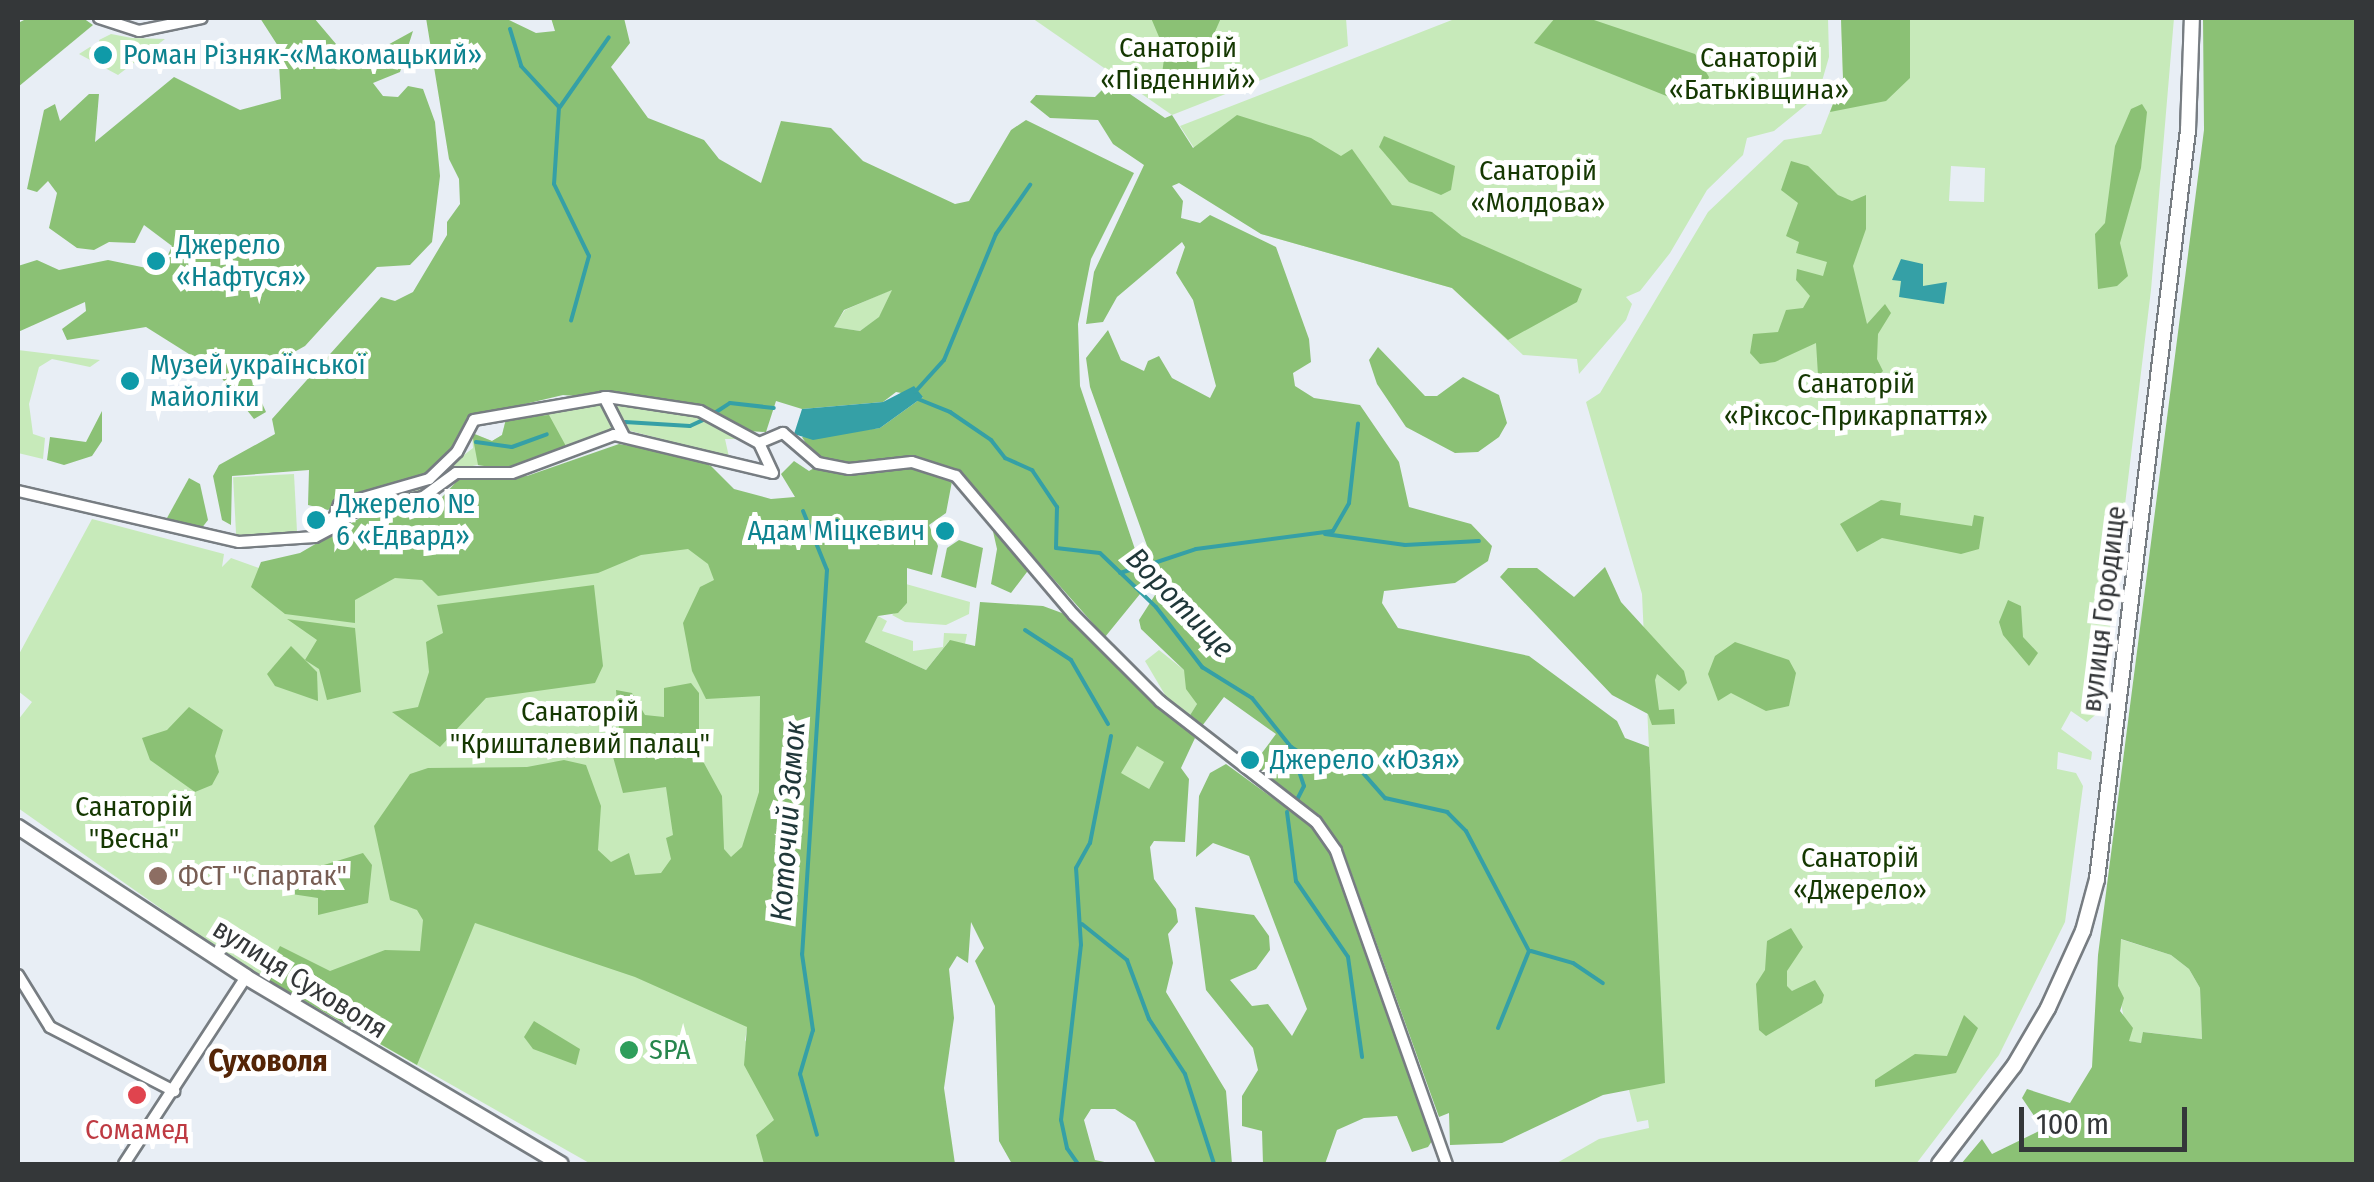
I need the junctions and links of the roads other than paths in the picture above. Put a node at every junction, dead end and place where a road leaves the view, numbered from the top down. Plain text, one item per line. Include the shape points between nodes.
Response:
1 (98, 18) edge
2 (202, 18) edge
3 (2192, 18) edge
4 (604, 397) junction
5 (624, 436) junction
6 (759, 443) junction
7 (18, 491) edge
8 (330, 530) junction
9 (18, 827) edge
10 (18, 975) edge
11 (246, 978) junction
12 (174, 1090) junction
13 (128, 1161) edge
14 (142, 1164) edge
15 (561, 1164) edge
16 (1446, 1164) edge
17 (1939, 1164) edge

1 - 2 street via 139,31
3 - 17 street, вулиця Городище via 2188,130 2097,879 2083,931 2048,1008 2014,1066
4 - 5 street
4 - 6 street via 700,411
4 - 8 street via 474,420 457,452 428,479 339,505
5 - 6 street via 769,476 773,470
5 - 8 street via 512,473 464,470 423,497 352,512
6 - 16 street via 784,433 818,464 848,469 912,462 956,476 1074,615 1160,702 1316,822 1336,851
7 - 8 street via 231,542 315,537
9 - 11 street, вулиця Суховоля
10 - 12 street via 50,1027
11 - 12 street
11 - 15 street, вулиця Суховоля
12 - 13 street
13 - 14 street

